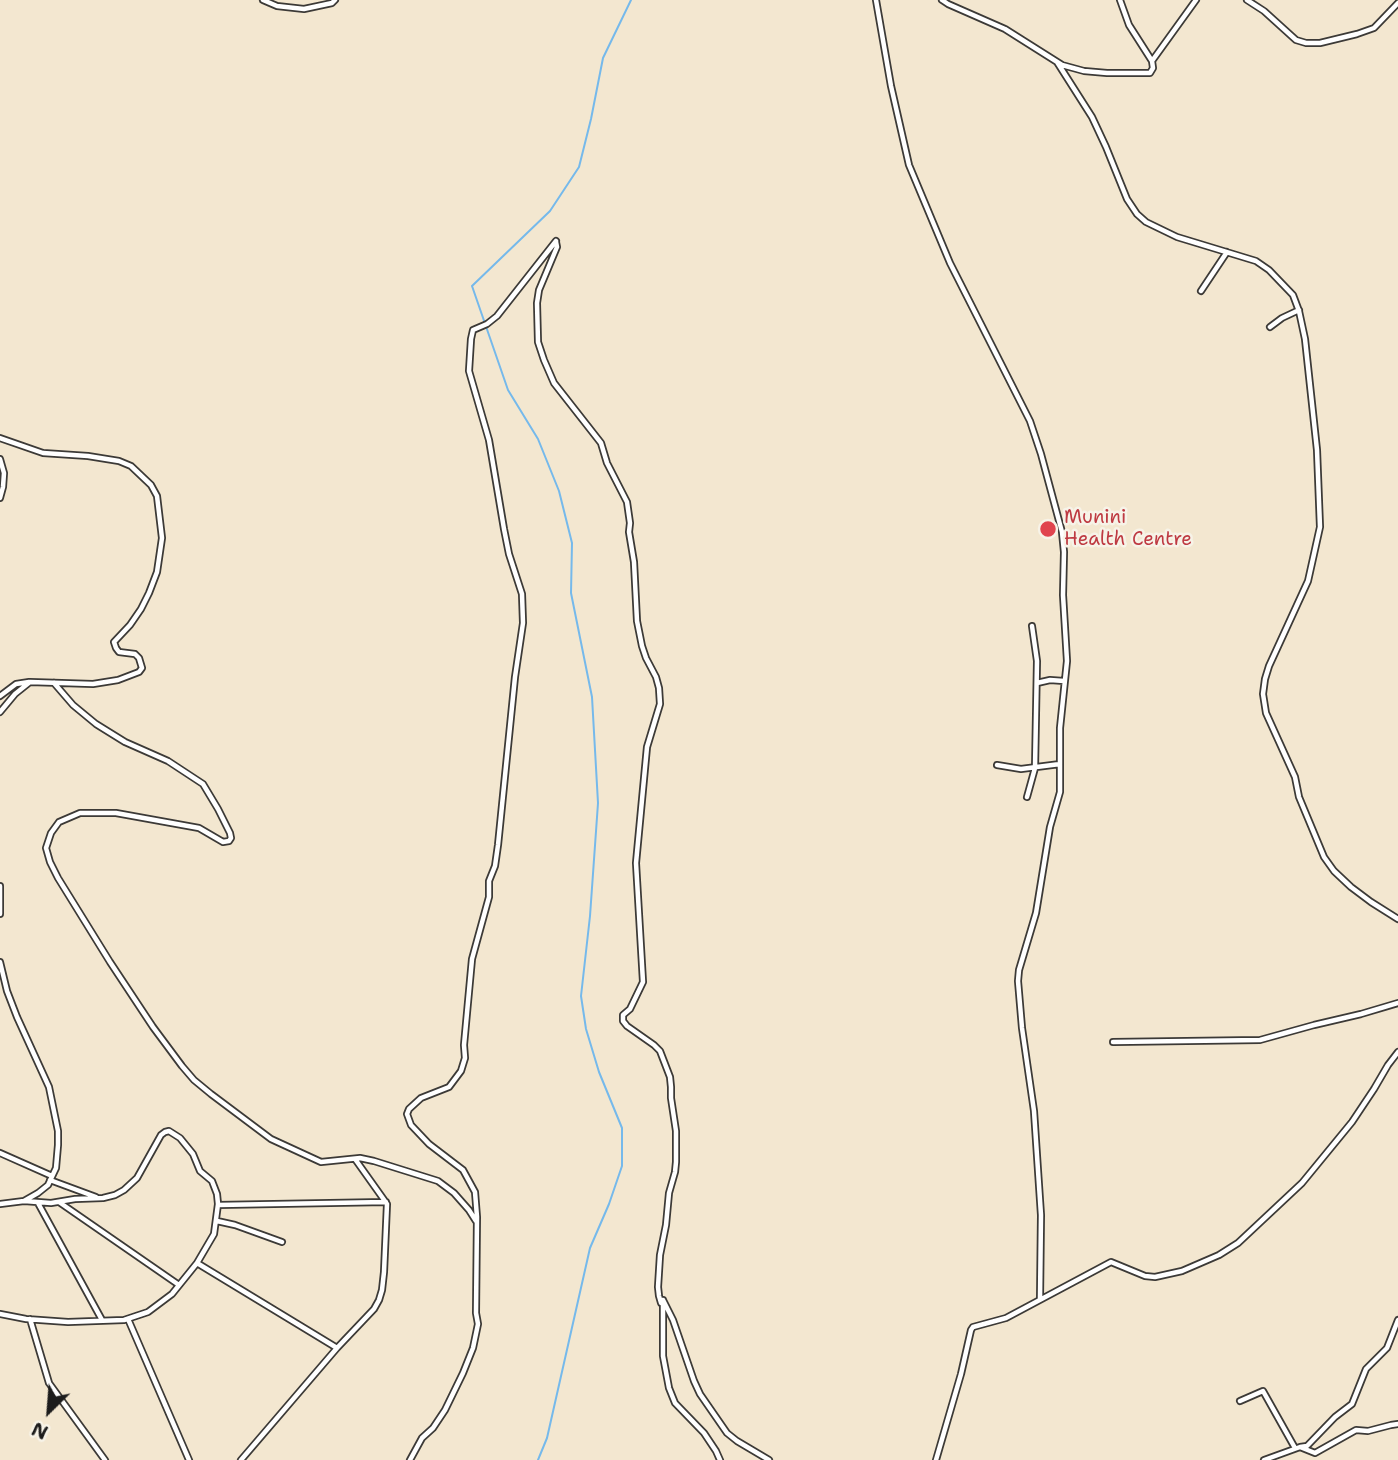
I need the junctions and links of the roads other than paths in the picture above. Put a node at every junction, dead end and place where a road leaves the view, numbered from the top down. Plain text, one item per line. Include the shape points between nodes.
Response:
1 (263, 0) edge
2 (335, 0) edge
3 (876, 0) edge
4 (942, 0) edge
5 (1120, 0) edge
6 (1196, 0) edge
7 (1247, 0) edge
8 (1398, 3) edge
9 (1152, 61) junction
10 (1057, 62) junction
11 (1227, 252) junction
12 (1201, 291) dead end
13 (1299, 310) junction
14 (1270, 327) dead end
15 (0, 438) edge
16 (0, 459) edge
17 (0, 498) edge
18 (1032, 626) dead end
19 (1064, 681) junction
20 (30, 682) junction
21 (54, 683) junction
22 (1037, 683) junction
23 (0, 696) edge
24 (0, 712) edge
25 (1060, 764) junction
26 (997, 765) dead end
27 (1035, 768) junction
28 (1027, 797) dead end
29 (0, 886) edge
30 (0, 914) edge
31 (1398, 919) edge
32 (0, 962) edge
33 (1398, 1003) edge
34 (1113, 1042) dead end
35 (1398, 1052) edge
36 (0, 1153) edge
37 (354, 1158) junction
38 (51, 1178) junction
39 (101, 1199) junction
40 (24, 1201) junction
41 (59, 1202) junction
42 (386, 1202) junction
43 (38, 1203) junction
44 (0, 1204) edge
45 (218, 1205) junction
46 (217, 1221) junction
47 (477, 1226) junction
48 (282, 1242) dead end
49 (197, 1263) junction
50 (179, 1285) junction
51 (1040, 1299) junction
52 (663, 1300) junction
53 (0, 1314) edge
54 (128, 1319) junction
55 (30, 1320) junction
56 (102, 1320) junction
57 (1398, 1320) edge
58 (337, 1348) junction
59 (1240, 1401) dead end
60 (1398, 1424) edge
61 (1297, 1448) junction
62 (105, 1460) edge
63 (189, 1460) edge
64 (240, 1460) edge
65 (410, 1460) edge
66 (720, 1460) edge
67 (769, 1460) edge
68 (936, 1460) edge
69 (1264, 1460) edge

1 - 2 street via 304,9
3 - 19 street via 909,165 950,262 1030,421 1041,454 1064,552
4 - 10 street via 1005,29
5 - 9 street via 1129,25
6 - 9 street
7 - 8 street via 1306,43 1374,28
9 - 10 street via 1150,73 1107,73
10 - 11 street via 1092,117 1137,214 1160,230
11 - 12 street
11 - 13 street via 1269,270 1293,295
13 - 14 street
13 - 31 street via 1313,408 1321,527 1308,581 1265,679 1266,713 1324,857 1361,895
15 - 21 street via 43,453 126,463 157,496 162,538 157,572 141,609 114,642 119,652 135,654 142,668 132,676 106,682
16 - 17 street via 4,473
18 - 22 street
19 - 22 street
19 - 25 street
20 - 21 street
20 - 23 street via 16,684
20 - 24 street
21 - 37 street via 96,724 203,783 230,833 229,841 223,842 199,828 116,813 79,813 59,822 46,848 50,862 115,970 182,1066 211,1094 271,1139 321,1162
22 - 27 street
25 - 27 street
25 - 51 street via 1039,897 1018,981 1034,1111 1041,1215
26 - 27 street
27 - 28 street
29 - 30 street
32 - 38 street via 17,1017 51,1096 58,1131 58,1161
33 - 34 street via 1261,1040
35 - 51 street via 1352,1122 1302,1183 1238,1243 1201,1264 1156,1277 1111,1262
36 - 38 street
37 - 42 street
37 - 47 street via 446,1185 470,1210
38 - 39 street
38 - 40 street
39 - 41 street
39 - 45 street via 119,1193 137,1178 162,1135 169,1131 180,1138 200,1171 212,1181
40 - 43 street
40 - 44 street
41 - 43 street
41 - 50 street
42 - 45 street
42 - 58 street via 380,1296 375,1308
43 - 56 street
45 - 46 street
46 - 48 street
46 - 49 street
47 - 52 street via 475,1192 463,1170 411,1125 407,1114 421,1098 449,1087 465,1058 473,953 495,866 523,623 522,594 509,554 489,440 469,371 472,331 497,316 556,241 539,290 537,336 554,383 601,443 627,502 637,621 659,688 660,704 647,747 636,863 643,982 623,1021 660,1051 670,1077 676,1154 659,1262 658,1287 661,1303
47 - 65 street via 478,1324 473,1348 444,1410
49 - 50 street
49 - 58 street
50 - 54 street via 156,1307
51 - 68 street via 971,1330
52 - 66 street via 663,1356 669,1388 675,1403 704,1433
52 - 67 street via 700,1394 727,1433
53 - 55 street
54 - 56 street
54 - 63 street
55 - 56 street
55 - 62 street via 49,1383
57 - 61 street via 1387,1348 1366,1369 1352,1404 1307,1446
58 - 64 street
59 - 61 street via 1263,1391
60 - 61 street via 1356,1430 1315,1453
61 - 69 street

